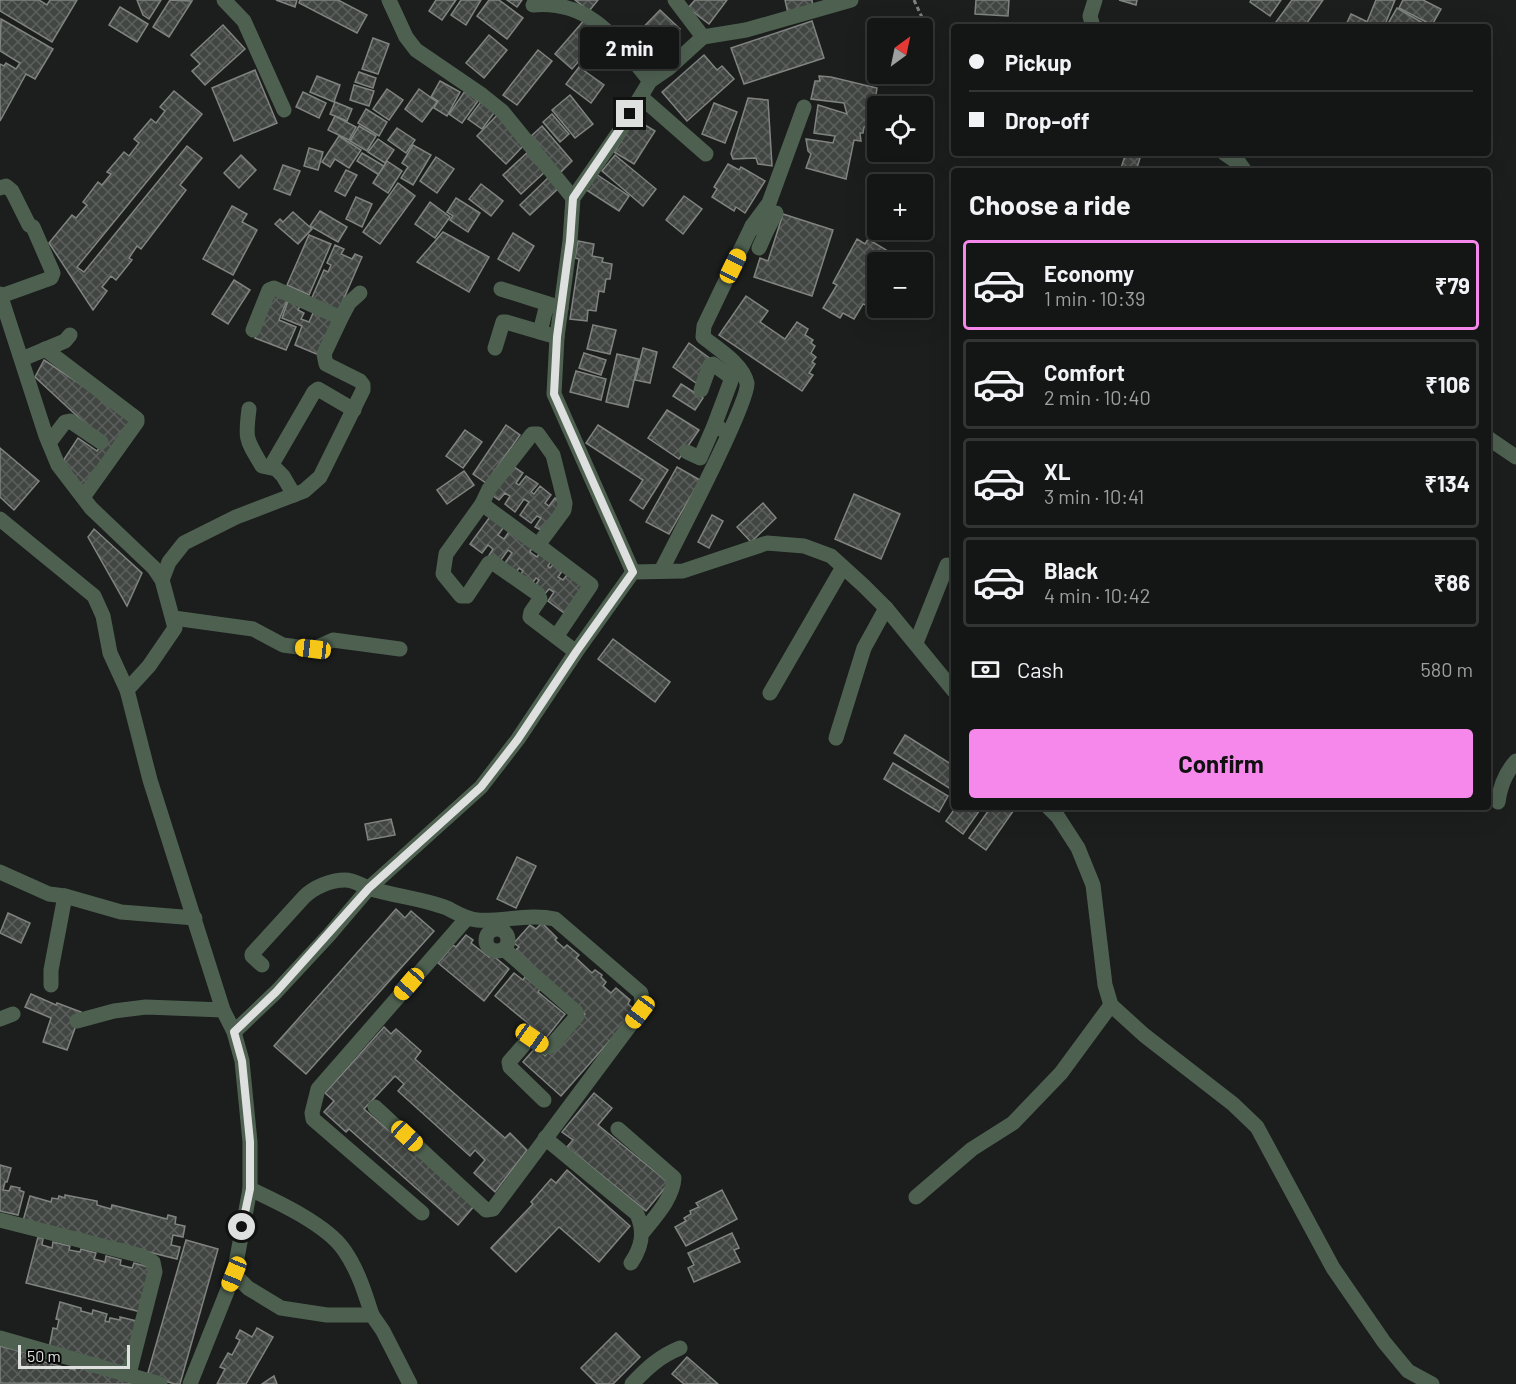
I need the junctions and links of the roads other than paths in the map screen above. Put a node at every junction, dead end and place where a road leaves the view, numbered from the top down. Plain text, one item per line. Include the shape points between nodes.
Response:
1 (224, 0) edge
2 (389, 0) edge
3 (675, 0) edge
4 (851, 0) edge
5 (1095, 0) edge
6 (533, 5) dead end
7 (1092, 24) edge
8 (703, 37) junction
9 (650, 81) junction
10 (641, 97) junction
11 (804, 107) dead end
12 (284, 110) dead end
13 (706, 154) dead end
14 (1228, 156) edge
15 (1243, 168) edge
16 (0, 188) edge
17 (573, 198) junction
18 (776, 213) dead end
19 (759, 228) junction
20 (759, 248) dead end
21 (501, 289) dead end
22 (360, 293) dead end
23 (0, 295) edge
24 (554, 306) junction
25 (341, 318) junction
26 (5, 321) edge
27 (253, 330) dead end
28 (540, 332) junction
29 (70, 335) dead end
30 (557, 337) junction
31 (495, 348) dead end
32 (45, 349) junction
33 (22, 359) junction
34 (728, 393) junction
35 (710, 400) junction
36 (743, 400) junction
37 (249, 409) dead end
38 (354, 410) junction
39 (736, 417) junction
40 (714, 426) junction
41 (729, 433) junction
42 (1491, 440) edge
43 (101, 442) dead end
44 (49, 443) junction
45 (687, 452) dead end
46 (1516, 457) edge
47 (271, 466) junction
48 (294, 495) junction
49 (84, 496) junction
50 (482, 504) junction
51 (0, 519) edge
52 (539, 546) junction
53 (947, 565) dead end
54 (843, 567) junction
55 (661, 571) junction
56 (633, 572) junction
57 (162, 580) junction
58 (591, 585) junction
59 (612, 601) junction
60 (886, 608) junction
61 (174, 618) junction
62 (556, 637) junction
63 (916, 644) junction
64 (400, 649) dead end
65 (576, 652) junction
66 (951, 680) edge
67 (127, 690) junction
68 (770, 693) dead end
69 (836, 738) dead end
70 (1516, 761) edge
71 (1498, 802) dead end
72 (1051, 810) edge
73 (0, 872) edge
74 (369, 888) junction
75 (65, 896) junction
76 (195, 918) junction
77 (472, 919) junction
78 (262, 965) dead end
79 (51, 985) dead end
80 (1111, 1005) junction
81 (223, 1010) junction
82 (77, 1021) dead end
83 (234, 1032) junction
84 (544, 1100) dead end
85 (375, 1107) dead end
86 (618, 1129) dead end
87 (545, 1138) junction
88 (250, 1189) junction
89 (916, 1197) dead end
90 (422, 1213) dead end
91 (0, 1220) edge
92 (643, 1232) junction
93 (631, 1263) dead end
94 (234, 1274) junction
95 (372, 1315) junction
96 (0, 1338) edge
97 (680, 1348) dead end
98 (129, 1374) junction
99 (158, 1384) edge
100 (190, 1384) edge
101 (410, 1384) edge
102 (632, 1384) edge
103 (1432, 1384) edge

1 - 12 street via 244,21
2 - 17 street via 416,50 502,111
3 - 8 street
4 - 8 street via 746,30
5 - 7 street via 1089,16
6 - 9 street via 549,3 588,15 604,26
8 - 9 street
9 - 10 street
10 - 13 street
10 - 17 street
11 - 19 street
14 - 15 street
16 - 23 street via 6,186 12,191 53,273 51,278
17 - 24 street via 570,241
18 - 19 street
19 - 20 street
19 - 36 street via 704,326 703,337 744,373 748,386
21 - 24 street
22 - 25 street
23 - 26 street
24 - 28 street
24 - 30 street
25 - 27 street via 274,288 269,290
25 - 38 street via 324,362 363,385
26 - 33 street
28 - 30 street
28 - 31 street via 503,322
29 - 32 street
30 - 56 street via 554,394 614,514
32 - 33 street
32 - 49 street via 137,419
33 - 44 street
34 - 35 street
34 - 35 street via 732,378 710,365
34 - 36 street
35 - 39 street
35 - 40 street
36 - 39 street
37 - 47 street via 249,445 262,466
38 - 47 street via 318,388
38 - 48 street via 320,477
39 - 41 street
40 - 41 street
40 - 45 street via 701,457
41 - 55 street
42 - 46 street
43 - 44 street via 70,421
44 - 49 street via 58,465
47 - 48 street via 283,476
48 - 57 street via 236,517 184,543 169,562
49 - 57 street via 91,508
50 - 52 street
50 - 52 street via 489,489 532,434 538,434 553,455 565,503
50 - 62 street via 446,554 443,574 461,596 467,596 492,562 538,594 540,599 530,617
51 - 67 street via 94,596 104,616 110,653
52 - 58 street
53 - 63 street
54 - 55 street via 831,556 804,546 767,543 683,571
54 - 60 street
54 - 68 street
55 - 56 street
56 - 59 street
57 - 61 street
58 - 59 street
58 - 62 street
59 - 65 street
60 - 63 street
60 - 69 street via 864,648
61 - 64 street via 253,629 283,645 313,649 333,640
61 - 67 street via 175,628
62 - 65 street
63 - 66 street
65 - 74 street via 481,787
67 - 76 street via 150,780
70 - 71 street
72 - 80 street via 1078,848 1093,885
73 - 75 street via 49,894
74 - 77 street via 446,908
74 - 78 street via 357,881 343,880 312,889 252,954
74 - 83 street via 276,992
75 - 76 street via 121,912
75 - 79 street
76 - 81 street
77 - 84 street via 489,931 501,929 508,938 504,949 576,1012 577,1016 551,1046 545,1047 532,1038 509,1062
77 - 87 street via 555,919 641,993 640,1012
77 - 90 street via 318,1089 312,1113 313,1119
80 - 89 street via 1061,1073 1013,1123 972,1149
80 - 103 street via 1257,1127 1333,1268 1408,1371
81 - 82 street via 146,1007
81 - 83 street
83 - 88 street via 245,1089
85 - 87 street via 486,1210 493,1209
86 - 92 street via 674,1178 668,1197
87 - 92 street via 637,1214
88 - 94 street
88 - 95 street via 300,1215 344,1249
91 - 98 street via 153,1262 155,1272
92 - 93 street via 639,1252
94 - 95 street via 280,1308 327,1315
94 - 100 street
95 - 101 street
96 - 98 street
97 - 102 street via 653,1362
98 - 99 street

